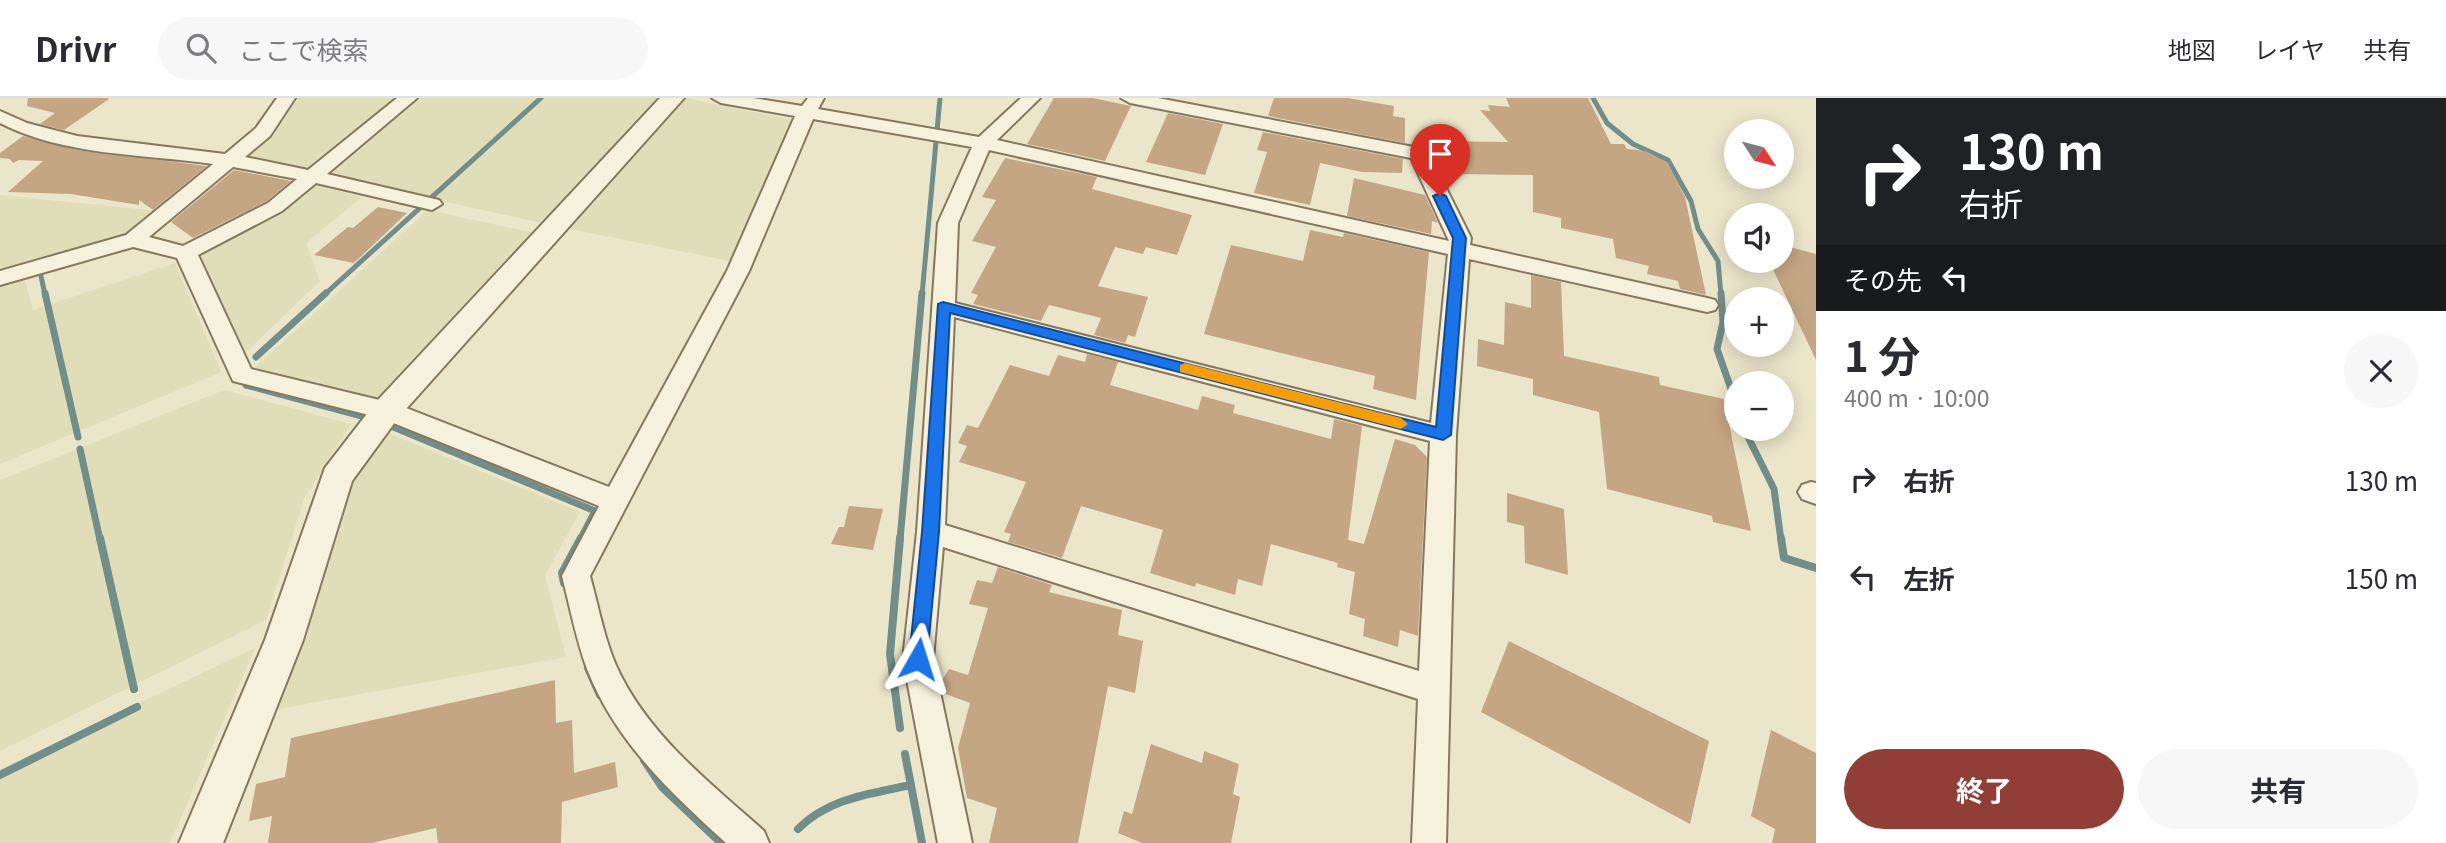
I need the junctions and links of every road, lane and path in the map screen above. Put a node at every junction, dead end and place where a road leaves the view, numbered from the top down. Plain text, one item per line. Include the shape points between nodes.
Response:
1 (286, 98) edge
2 (408, 98) edge
3 (673, 98) edge
4 (721, 98) edge
5 (1031, 98) edge
6 (1130, 98) edge
7 (812, 106) edge
8 (1235, 108) edge
9 (0, 116) edge
10 (971, 141) junction
11 (229, 160) junction
12 (309, 177) junction
13 (427, 203) dead end
14 (133, 240) junction
15 (1459, 251) junction
16 (186, 253) junction
17 (0, 278) edge
18 (1707, 305) dead end
19 (943, 307) junction
20 (387, 410) junction
21 (1443, 435) junction
22 (618, 502) junction
23 (931, 532) junction
24 (1434, 690) junction
25 (201, 843) edge
26 (752, 843) edge
27 (956, 843) edge
28 (1429, 843) edge

1 - 11 street via 262,132
2 - 12 street
3 - 20 street
4 - 7 street
5 - 10 street
6 - 8 street
7 - 10 street
7 - 22 street via 738,271
8 - 15 street via 1419,154 1460,238
9 - 11 street via 13,125 51,136
10 - 15 street
10 - 19 street via 948,222
11 - 12 street
11 - 14 street
12 - 13 street
12 - 16 street via 275,207
14 - 16 street
14 - 17 street
15 - 18 street
15 - 21 street
16 - 20 street via 242,375
19 - 21 street
19 - 23 street
20 - 22 street
20 - 25 street via 337,477 284,640
21 - 24 street
22 - 26 street via 576,576 607,681 655,754
23 - 24 street
23 - 27 street via 918,659
24 - 28 street

